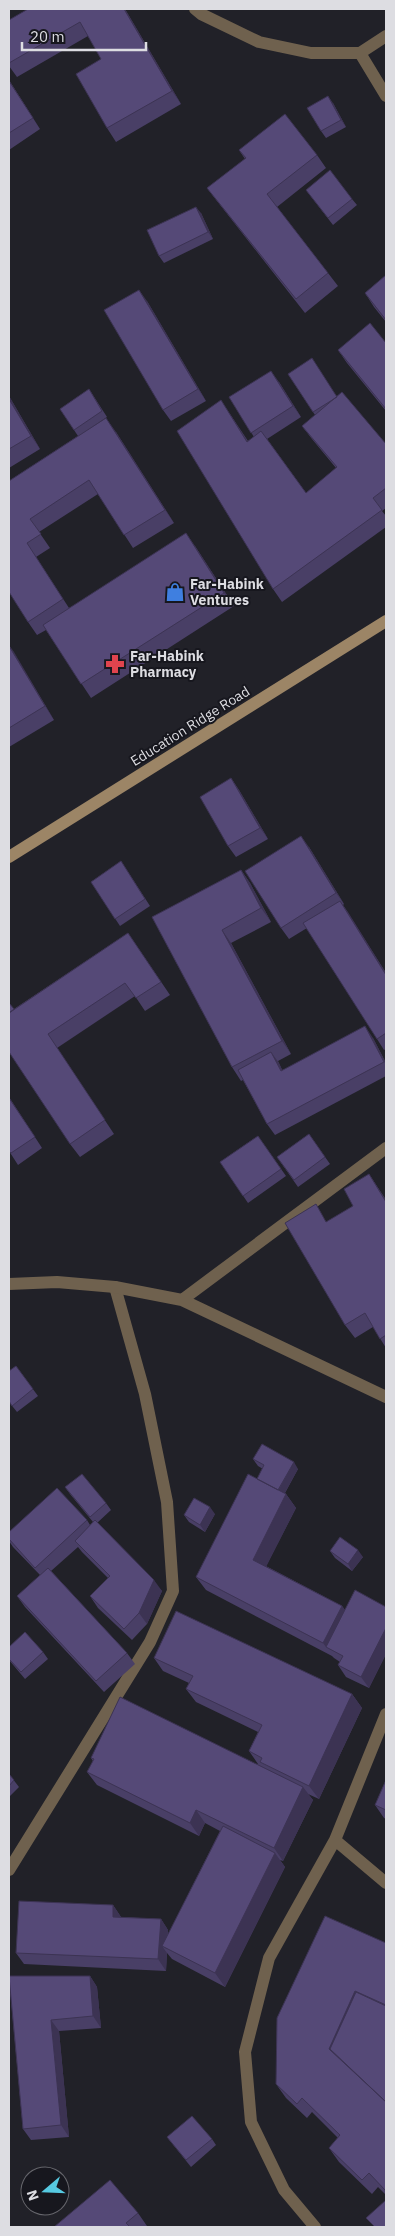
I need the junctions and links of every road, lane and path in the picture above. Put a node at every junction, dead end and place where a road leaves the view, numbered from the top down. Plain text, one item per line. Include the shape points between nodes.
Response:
1 (195, 9) edge
2 (386, 36) edge
3 (360, 53) junction
4 (386, 96) edge
5 (386, 621) edge
6 (9, 857) edge
7 (386, 1148) edge
8 (9, 1284) edge
9 (115, 1287) junction
10 (182, 1300) junction
11 (385, 1399) edge
12 (386, 1714) edge
13 (335, 1840) junction
14 (9, 1870) edge
15 (386, 1883) edge
16 (315, 2227) edge

1 - 3 street via 259,42 310,53
2 - 3 street
3 - 4 street
5 - 6 main road, Education Ridge Road
7 - 10 street
8 - 9 street via 57,1282
9 - 10 street
9 - 14 street via 145,1394 167,1502 173,1591 150,1642
10 - 11 street
12 - 13 street
13 - 15 street
13 - 16 street via 269,1958 245,2052 251,2122 284,2190

